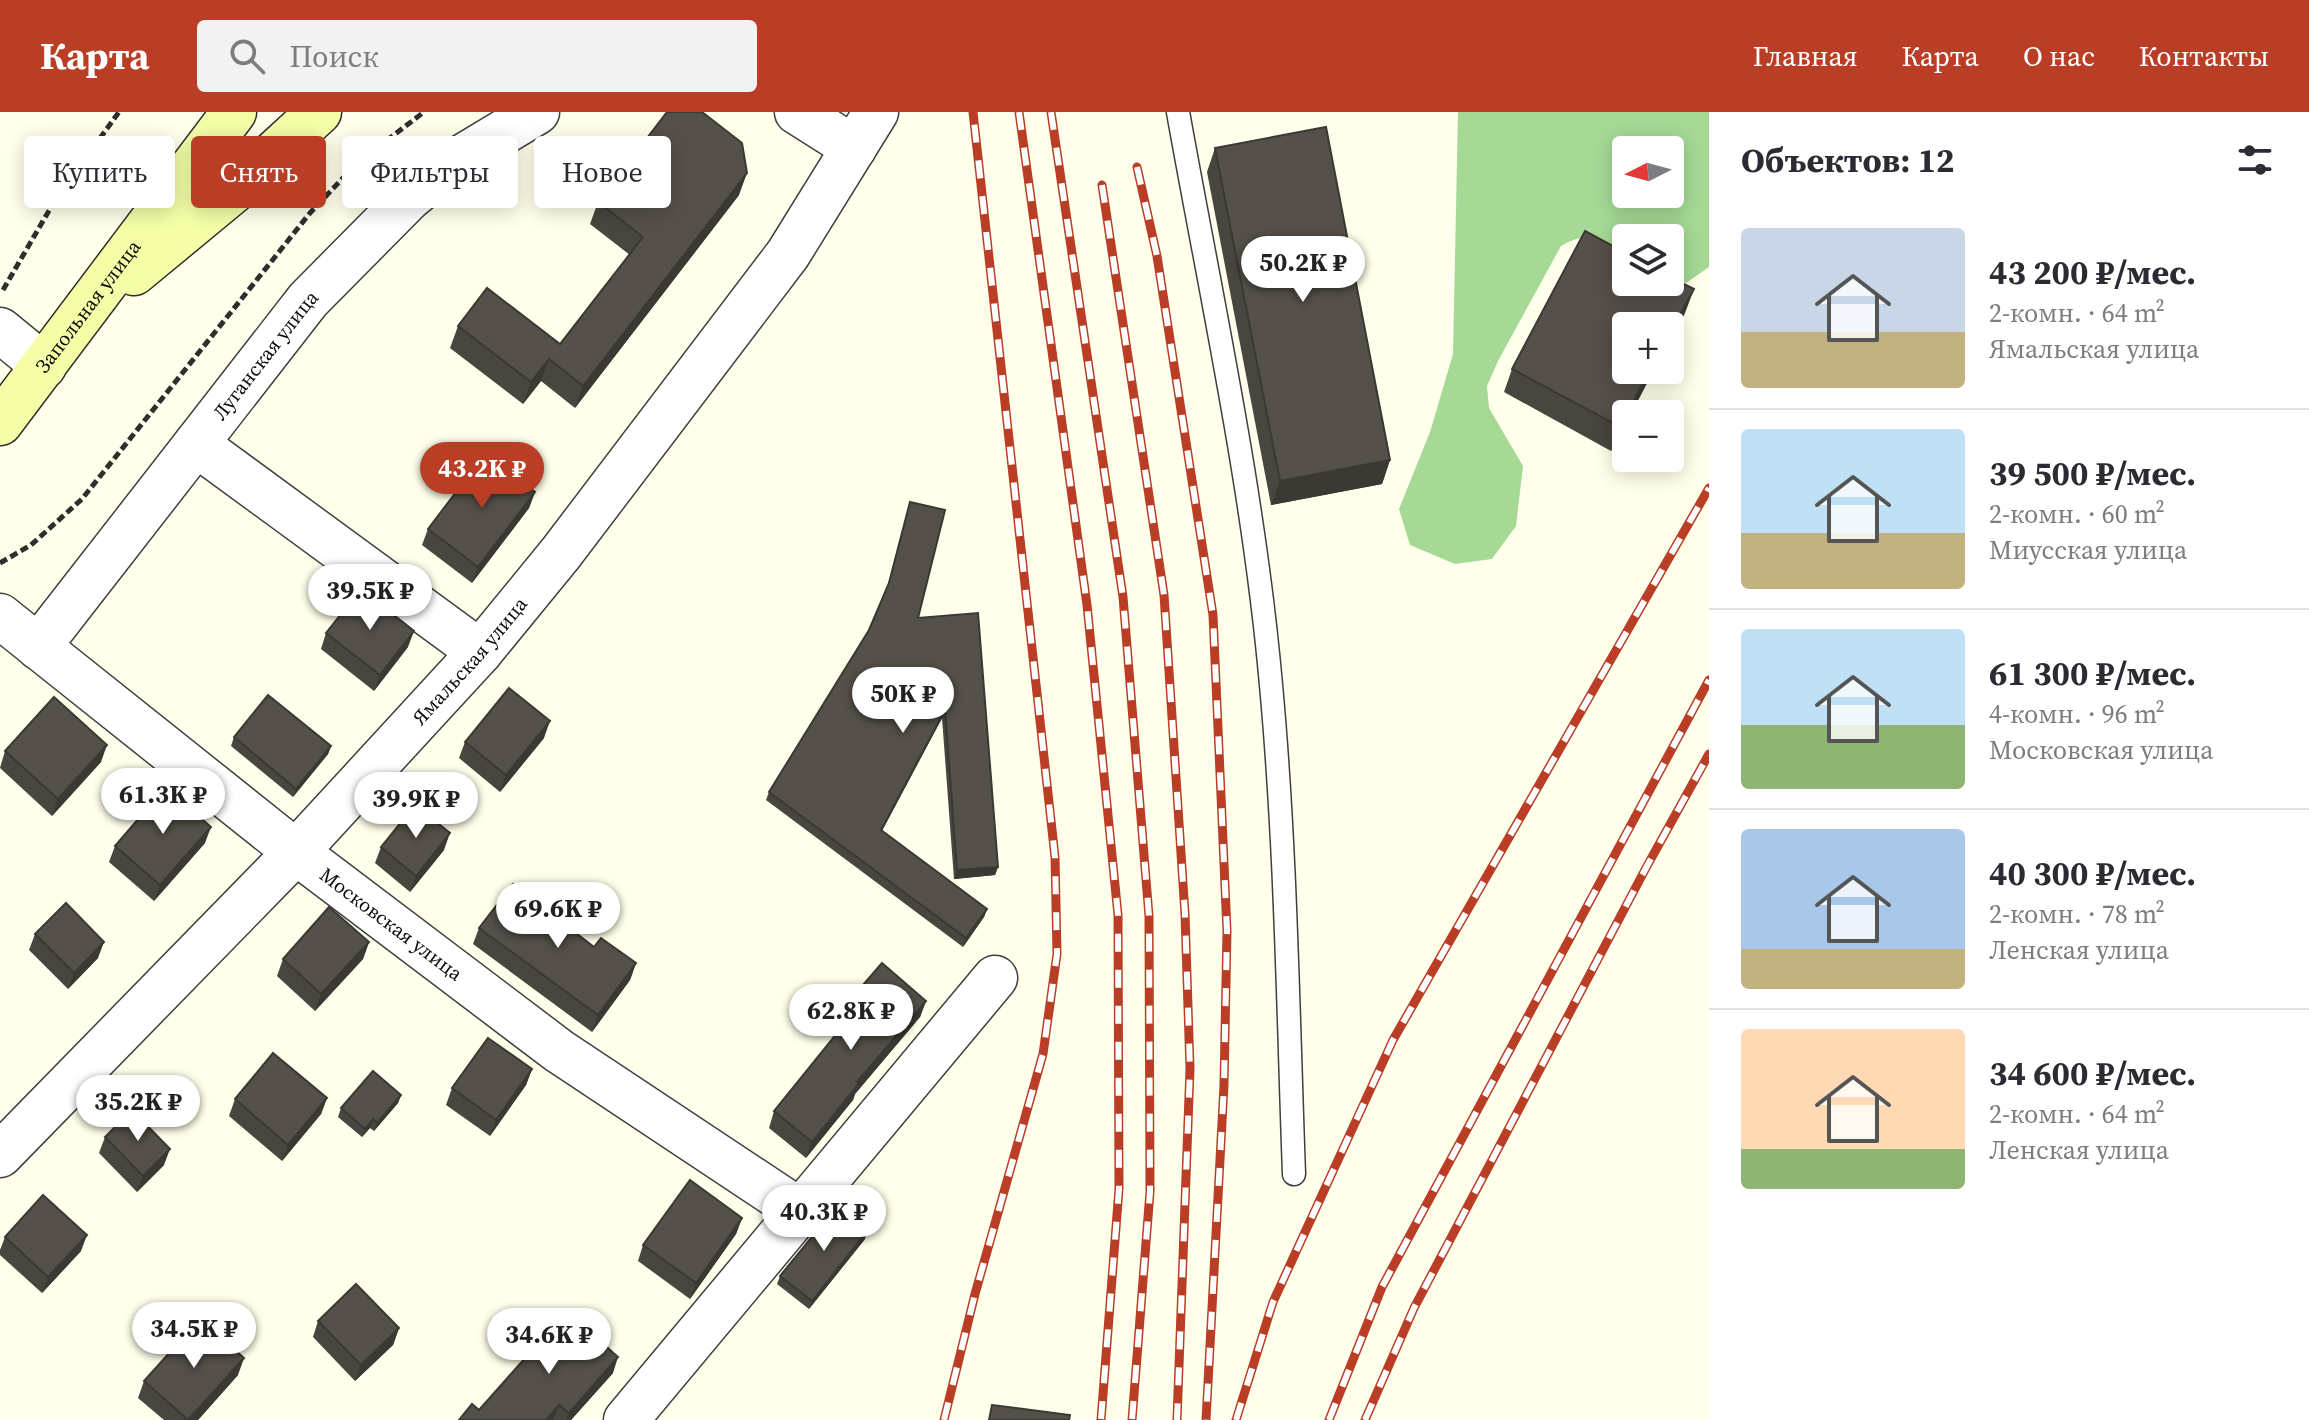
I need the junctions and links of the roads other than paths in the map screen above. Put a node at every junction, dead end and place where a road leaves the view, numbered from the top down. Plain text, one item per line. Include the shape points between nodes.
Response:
1 (203, 112) edge
2 (234, 112) edge
3 (319, 112) edge
4 (537, 112) edge
5 (797, 112) edge
6 (1178, 112) edge
7 (865, 130) edge
8 (149, 225) junction
9 (83, 315) junction
10 (0, 330) edge
11 (44, 366) junction
12 (0, 423) edge
13 (196, 444) junction
14 (0, 616) edge
15 (38, 647) junction
16 (480, 652) junction
17 (296, 852) junction
18 (995, 978) dead end
19 (0, 1155) edge
20 (1294, 1174) dead end
21 (800, 1211) junction
22 (626, 1420) edge

1 - 8 street
2 - 8 street, Запольная улица
3 - 9 street
4 - 13 street, Луганская улица via 449,165 362,243 308,300
5 - 7 street
6 - 20 lane via 1251,517 1271,684
7 - 16 street, Ямальская улица via 788,254
8 - 9 street, Запольная улица
9 - 11 street, Запольная улица
10 - 11 street
11 - 12 street, Запольная улица
13 - 15 street, Луганская улица
13 - 16 street
14 - 15 street, Московская улица
15 - 17 street, Московская улица
16 - 17 street, Ямальская улица
17 - 19 street, Ямальская улица
17 - 21 street, Московская улица via 559,1051
18 - 21 street
21 - 22 street

